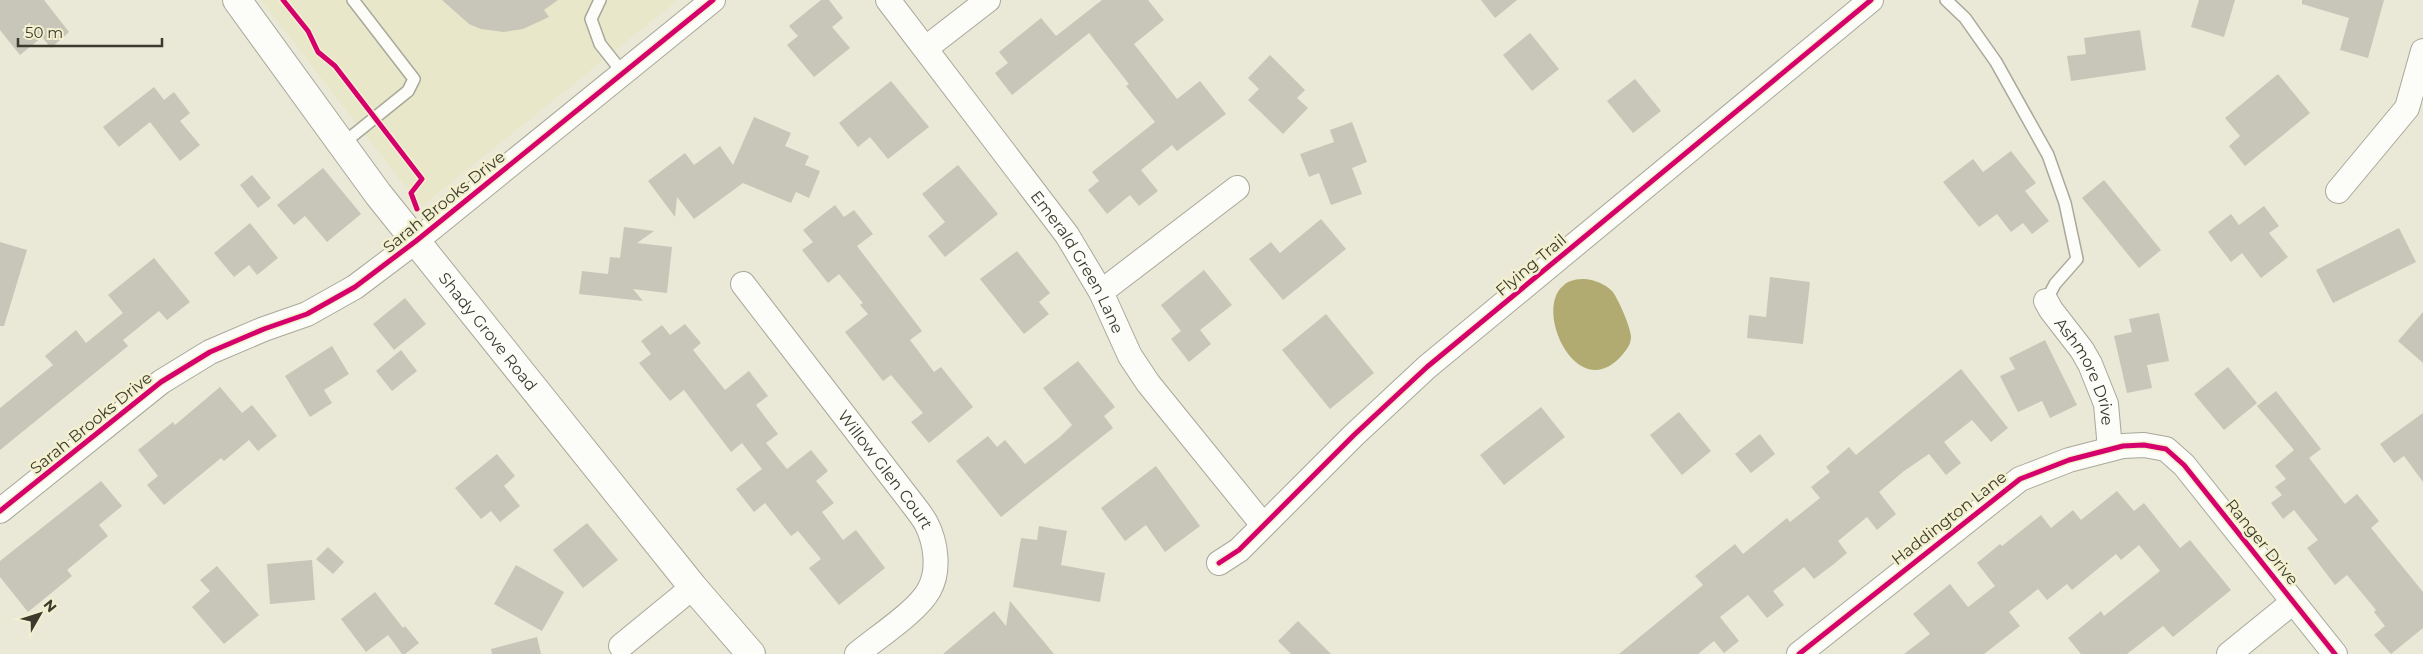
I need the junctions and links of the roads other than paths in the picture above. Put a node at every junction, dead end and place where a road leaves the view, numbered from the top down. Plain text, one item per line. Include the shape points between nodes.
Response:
1 (237, 0) edge
2 (354, 0) edge
3 (600, 0) edge
4 (713, 0) edge
5 (888, 0) edge
6 (988, 0) edge
7 (1871, 0) edge
8 (1946, 0) edge
9 (926, 48) junction
10 (2423, 51) edge
11 (623, 73) junction
12 (342, 145) junction
13 (1237, 188) dead end
14 (2338, 191) dead end
15 (416, 241) junction
16 (743, 284) dead end
17 (1101, 292) junction
18 (2046, 301) joint
19 (2110, 449) junction
20 (2166, 449) joint
21 (0, 511) edge
22 (1262, 525) junction
23 (1219, 564) dead end
24 (692, 587) junction
25 (2293, 602) junction
26 (621, 646) dead end
27 (751, 654) edge
28 (856, 654) edge
29 (1798, 654) edge
30 (2229, 654) edge
31 (2335, 654) edge

1 - 12 main road, Shady Grove Road
2 - 12 lane via 414,79 408,91
3 - 11 lane via 591,19 600,44
4 - 11 street, Sarah Brooks Drive
5 - 9 street, Emerald Green Lane
6 - 9 street
7 - 22 street, Flying Trail via 1427,367
8 - 18 lane via 1965,18 1996,62 2048,156 2062,196 2076,259 2054,284
9 - 17 street, Emerald Green Lane via 1067,234
10 - 14 street via 2408,108
11 - 15 street, Sarah Brooks Drive
12 - 15 main road, Shady Grove Road
13 - 17 street
15 - 21 street, Sarah Brooks Drive via 355,287 307,314 210,352 161,382
15 - 24 main road, Shady Grove Road
16 - 28 street, Willow Glen Court via 908,498 926,524 935,548 935,570 929,590 917,605
17 - 22 street, Emerald Green Lane via 1130,356 1148,383
18 - 19 street, Ashmore Drive via 2090,364 2106,404
19 - 20 street, Haddington Lane via 2144,445
19 - 29 street, Haddington Lane via 2069,460 2020,479
20 - 25 street, Ranger Drive via 2184,465
22 - 23 street, Flying Trail via 1239,550
24 - 26 street
24 - 27 main road, Shady Grove Road
25 - 30 street
25 - 31 street, Ranger Drive

